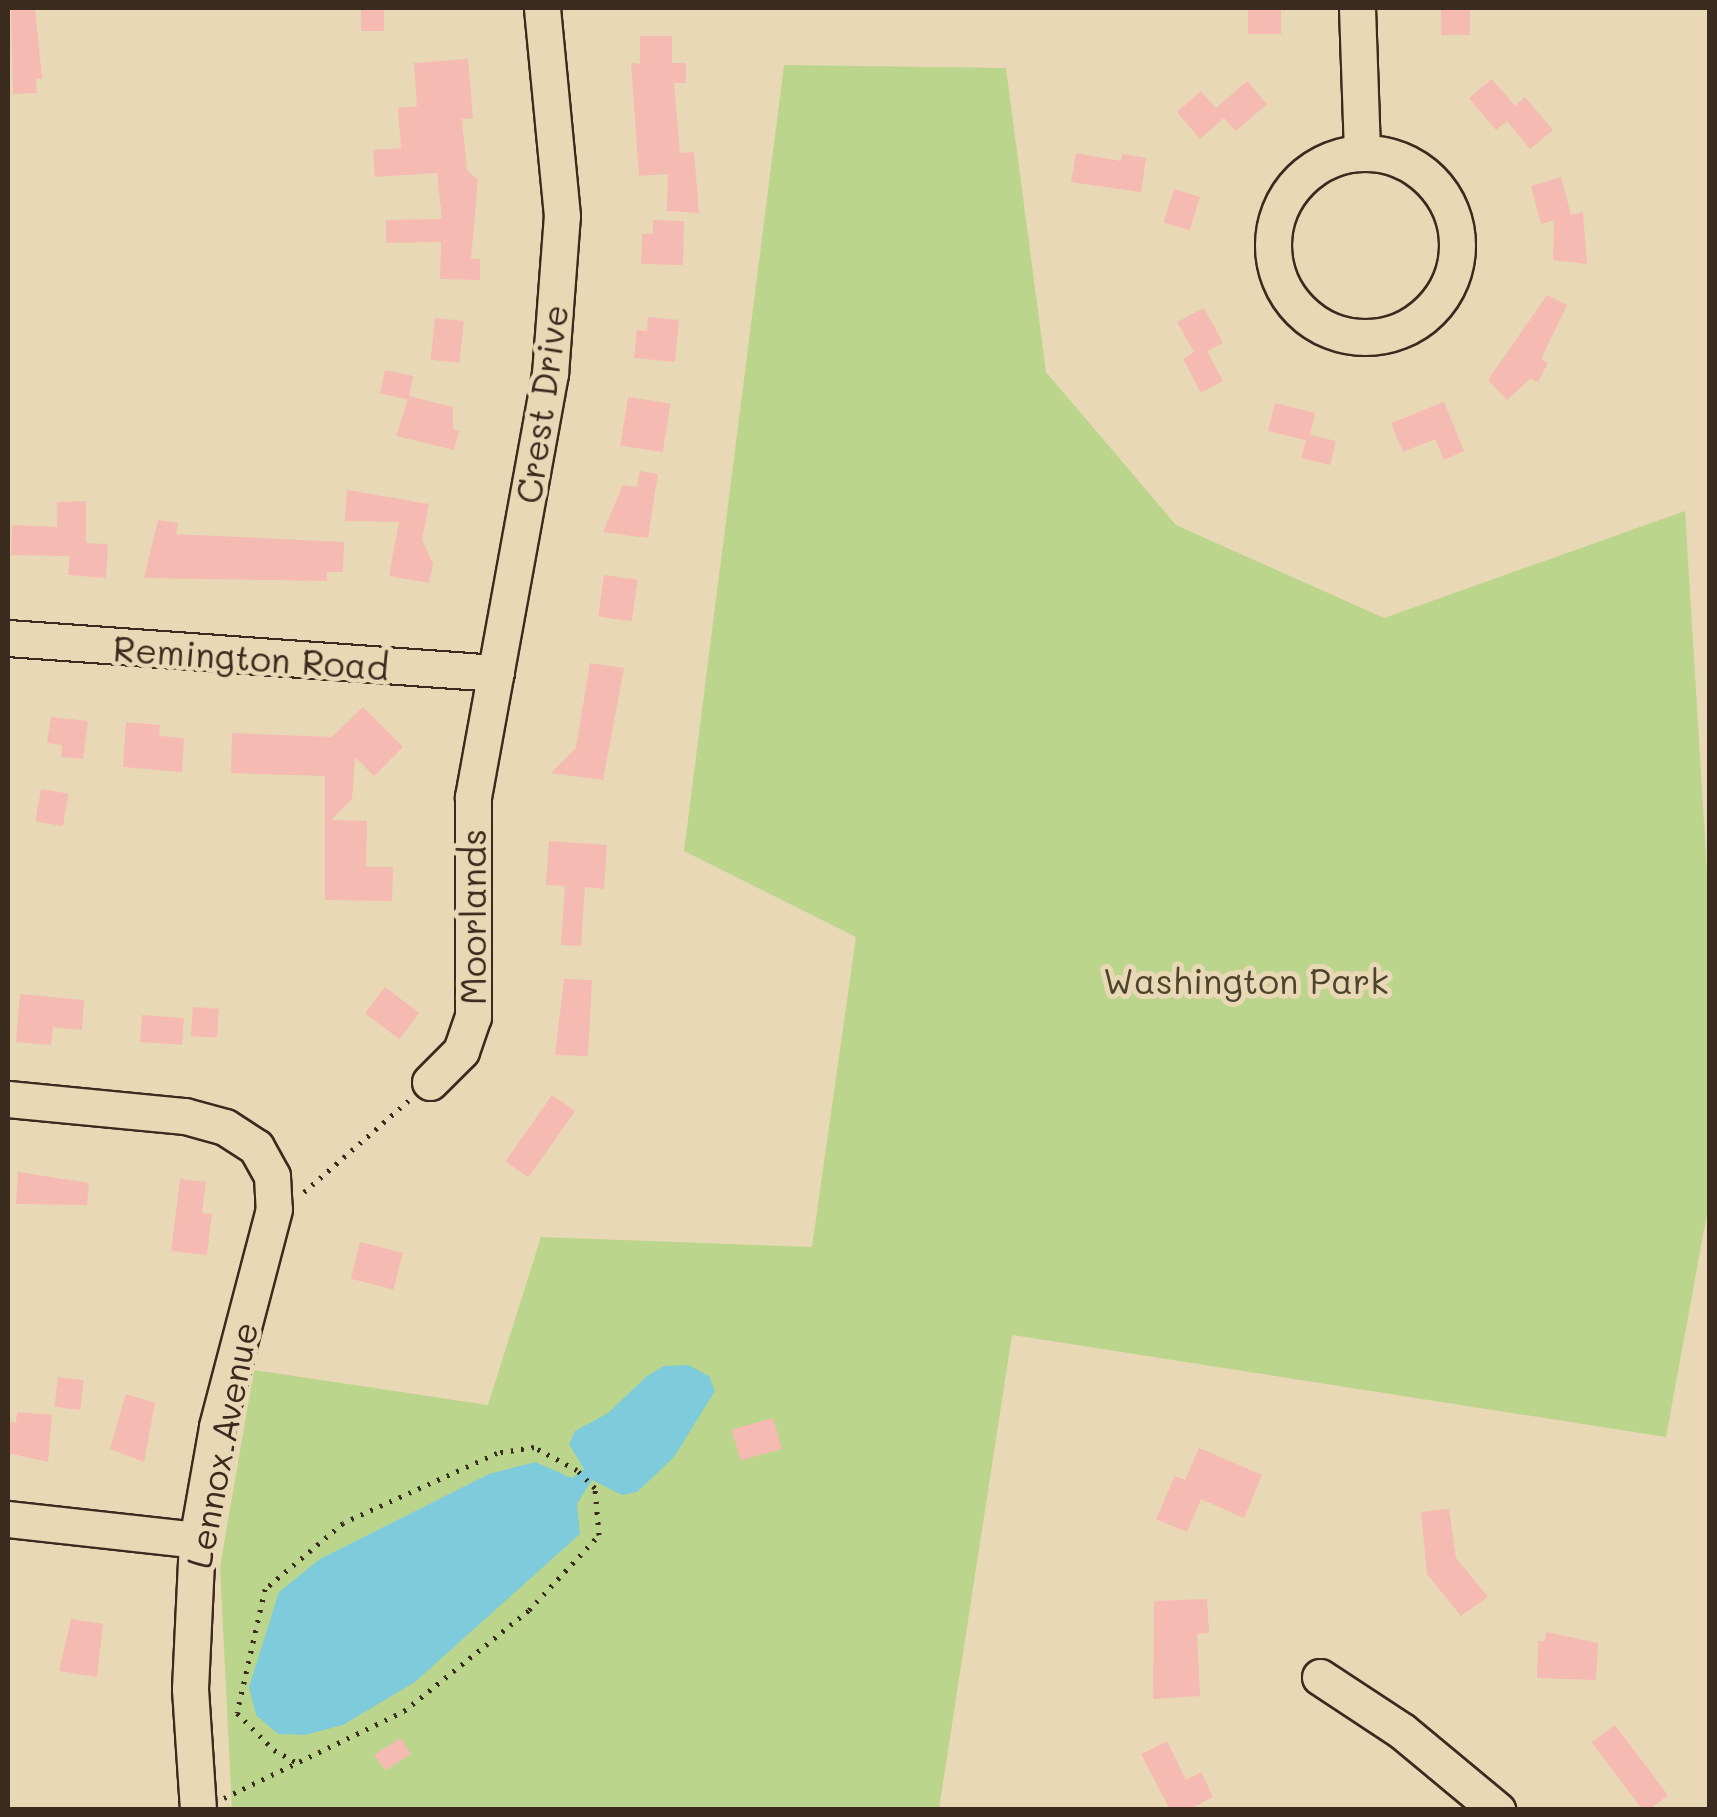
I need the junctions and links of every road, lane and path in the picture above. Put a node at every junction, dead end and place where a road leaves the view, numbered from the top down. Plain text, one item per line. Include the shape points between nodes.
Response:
1 (542, 8) edge
2 (1357, 8) edge
3 (1362, 153) junction
4 (8, 638) edge
5 (496, 673) junction
6 (472, 798) joint
7 (430, 1082) joint
8 (8, 1100) edge
9 (314, 1183) dead end
10 (8, 1519) edge
11 (196, 1540) junction
12 (1320, 1677) dead end
13 (297, 1763) junction
14 (197, 1807) edge
15 (1497, 1810) edge

1 - 5 street, Crest Drive via 562,216 558,296
2 - 3 street
3 - 3 street via 1334,158 1288,194 1273,249 1278,277 1314,322 1369,337 1400,330 1428,313 1448,288 1456,242 1444,196 1422,172 1394,157
4 - 5 street, Remington Road
5 - 6 street, Crest Drive
6 - 7 street, Moorlands via 473,1017 460,1052
7 - 9 path
8 - 11 street, Lennox Avenue via 185,1116 225,1127 256,1147 272,1176 274,1209 217,1426
10 - 11 street
11 - 14 street, Lennox Avenue via 190,1689
12 - 15 street via 1402,1731
13 - 13 path via 404,1711 468,1664 572,1570 593,1545 601,1522 595,1488 534,1447 497,1453 343,1523 265,1589 237,1713
13 - 14 path via 255,1787

